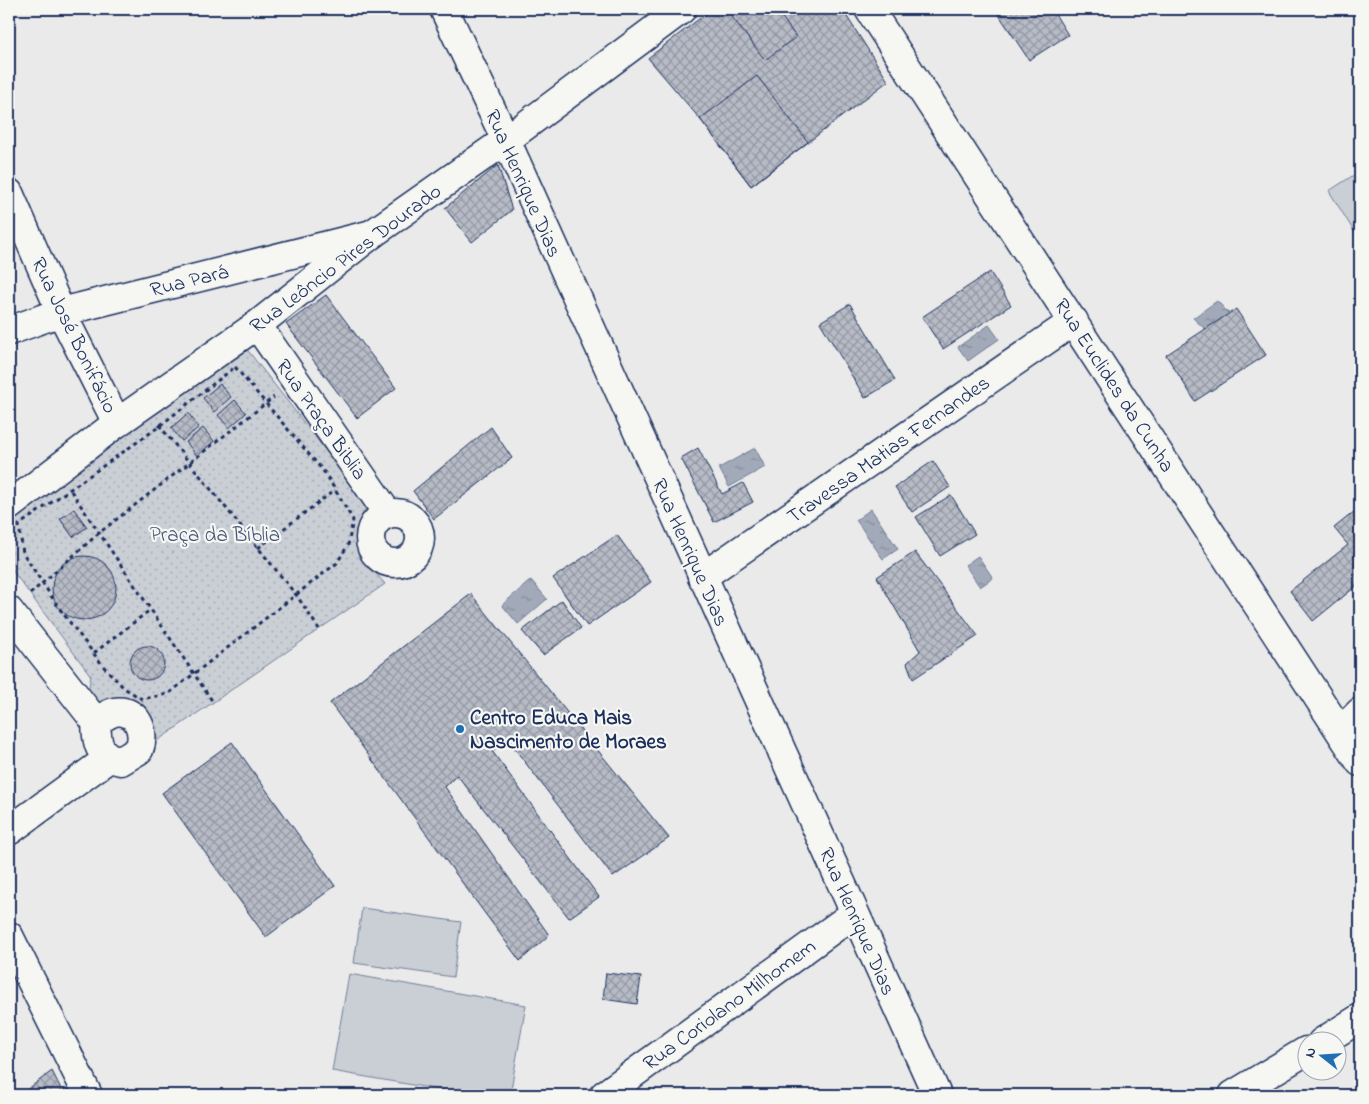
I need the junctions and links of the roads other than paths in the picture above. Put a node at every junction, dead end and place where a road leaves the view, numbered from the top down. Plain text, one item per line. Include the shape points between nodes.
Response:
1 (444, 9) edge
2 (682, 9) edge
3 (869, 9) edge
4 (506, 140) junction
5 (9, 193) edge
6 (372, 234) junction
7 (62, 312) junction
8 (1074, 321) junction
9 (257, 324) junction
10 (9, 331) edge
11 (117, 422) junction
12 (9, 506) edge
13 (388, 514) dead end
14 (702, 577) junction
15 (9, 611) edge
16 (1360, 712) edge
17 (96, 722) junction
18 (1341, 731) junction
19 (109, 758) junction
20 (1360, 762) edge
21 (9, 831) edge
22 (855, 913) junction
23 (9, 936) edge
24 (1360, 1018) edge
25 (1338, 1032) edge
26 (1296, 1057) edge
27 (88, 1095) edge
28 (604, 1095) edge
29 (937, 1095) edge
30 (1233, 1095) edge

1 - 4 street, Rua Henrique Dias
2 - 4 street, Rua Leôncio Pires Dourado
3 - 8 street, Rua Euclides da Cunha
4 - 6 street, Rua Leôncio Pires Dourado
4 - 14 street, Rua Henrique Dias
5 - 7 street, Rua José Bonifácio
6 - 7 street, Rua Pará
6 - 9 street, Rua Leôncio Pires Dourado
7 - 10 street, Rua Pará
7 - 11 street, Rua José Bonifácio
8 - 14 street, Travessa Matias Fernandes
8 - 18 street, Rua Euclides da Cunha
9 - 11 street, Rua Leôncio Pires Dourado
9 - 13 street, Rua Praça Biblia
11 - 12 street, Rua Leôncio Pires Dourado
14 - 22 street, Rua Henrique Dias
15 - 17 street
16 - 18 street
17 - 19 street via 100,749
17 - 19 street via 114,712 125,713 136,719 142,728 139,750 121,761
18 - 20 street, Rua Euclides da Cunha
19 - 21 street
22 - 28 street, Rua Coriolano Milhomem
22 - 29 street, Rua Henrique Dias
23 - 27 street
24 - 25 street
26 - 30 street

